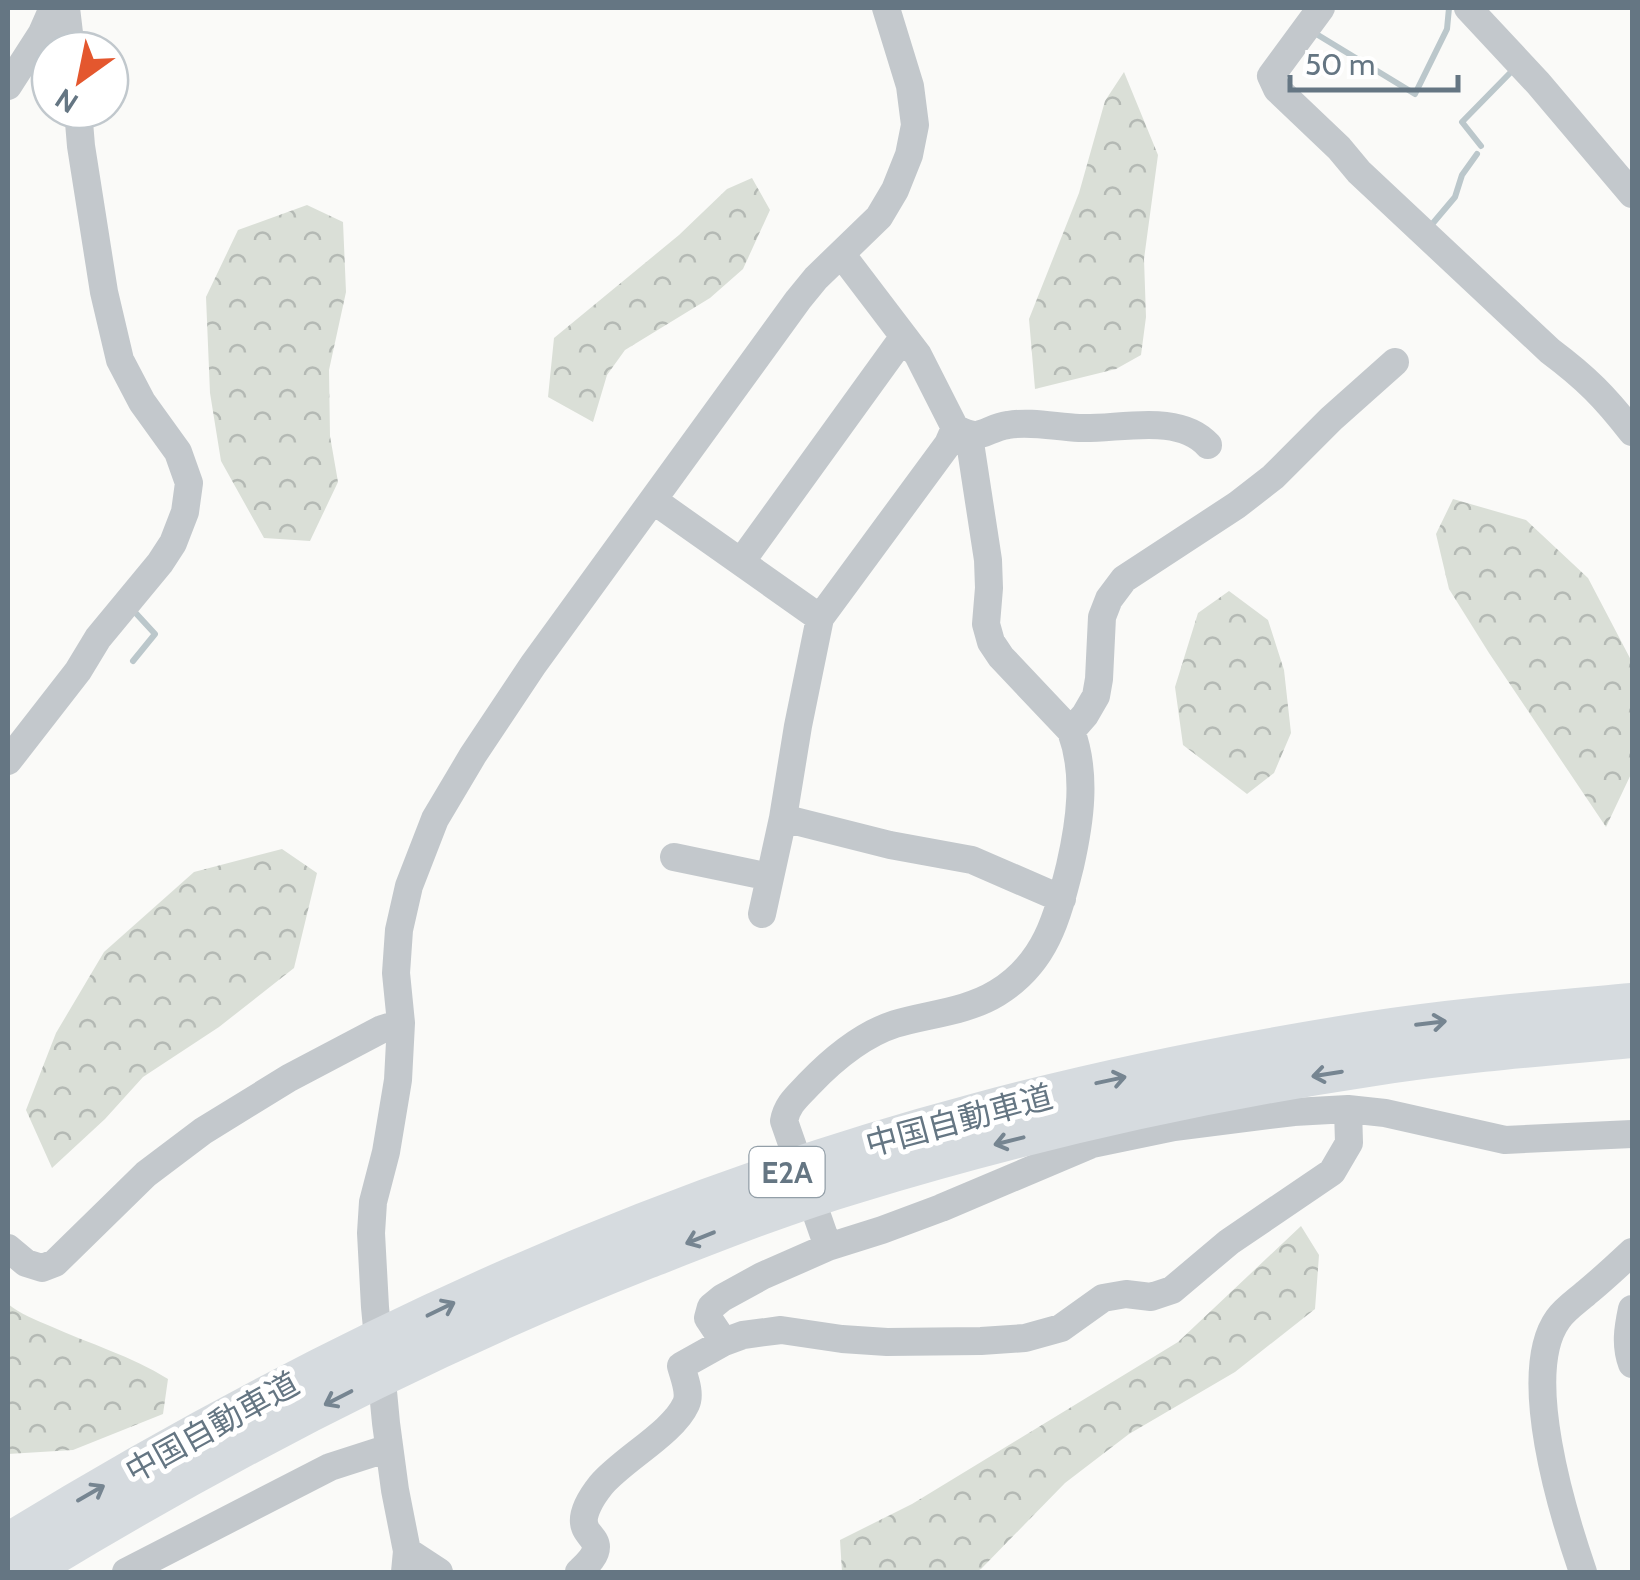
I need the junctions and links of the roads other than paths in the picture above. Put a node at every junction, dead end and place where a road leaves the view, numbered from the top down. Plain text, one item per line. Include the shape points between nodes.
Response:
1 (53, 8) edge
2 (886, 8) edge
3 (1320, 8) edge
4 (1468, 8) edge
5 (8, 86) edge
6 (80, 130) edge
7 (1632, 194) edge
8 (842, 255) junction
9 (906, 339) junction
10 (1395, 362) dead end
11 (962, 432) junction
12 (1632, 432) edge
13 (1208, 445) dead end
14 (654, 500) junction
15 (742, 562) junction
16 (820, 618) junction
17 (1071, 731) junction
18 (8, 761) edge
19 (783, 818) junction
20 (674, 857) dead end
21 (770, 877) junction
22 (1062, 899) junction
23 (762, 914) dead end
24 (1632, 1003) edge
25 (401, 1022) junction
26 (1632, 1038) edge
27 (1348, 1109) junction
28 (1632, 1134) edge
29 (825, 1239) junction
30 (8, 1248) edge
31 (1632, 1252) edge
32 (1632, 1309) edge
33 (724, 1342) junction
34 (1632, 1364) edge
35 (388, 1436) junction
36 (8, 1543) edge
37 (406, 1562) edge
38 (26, 1572) edge
39 (126, 1572) edge
40 (440, 1572) edge
41 (578, 1572) edge
42 (1584, 1572) edge

1 - 5 street
2 - 8 street via 915,125 896,190
3 - 12 street via 1271,76 1277,89 1584,376
4 - 7 street
6 - 18 street via 120,360 178,452 189,483 185,512 160,564
8 - 9 street
8 - 14 street via 798,300
9 - 11 street
9 - 15 street
10 - 17 street via 1238,505 1124,579 1102,617 1096,696
11 - 13 street via 986,433 1008,424 1155,424
11 - 16 street
11 - 17 street via 988,560 991,642
14 - 15 street
14 - 25 street via 534,665 435,820 399,930
15 - 16 street
16 - 19 street
17 - 22 street via 1081,796
19 - 21 street
19 - 22 street via 972,860
20 - 21 street
21 - 23 street
22 - 29 street via 1041,950 996,994 867,1035 786,1108 784,1121
36 -> 24 highway, 中国自動車道 / E2A via 217,1423 456,1302 620,1232 842,1153 972,1114 1236,1054 1497,1015
25 - 30 street via 202,1131 146,1174 55,1263 26,1263
25 - 35 street via 398,1080 371,1233
26 -> 38 highway, 中国自動車道 / E2A via 1504,1049 1238,1088 853,1184 722,1230 462,1338 201,1469
27 - 28 street via 1505,1140
27 - 29 street via 1174,1127 1092,1144 882,1230
27 - 33 street via 1350,1143 1332,1172 1163,1294 1114,1294 1061,1328 1026,1338 887,1342 781,1330
29 - 33 street via 711,1307 708,1318
31 - 42 street via 1560,1316 1543,1358 1542,1403
32 - 34 street
33 - 41 street via 681,1366 687,1402 593,1496 583,1518 596,1549
35 - 37 street
35 - 39 street
37 - 40 street

